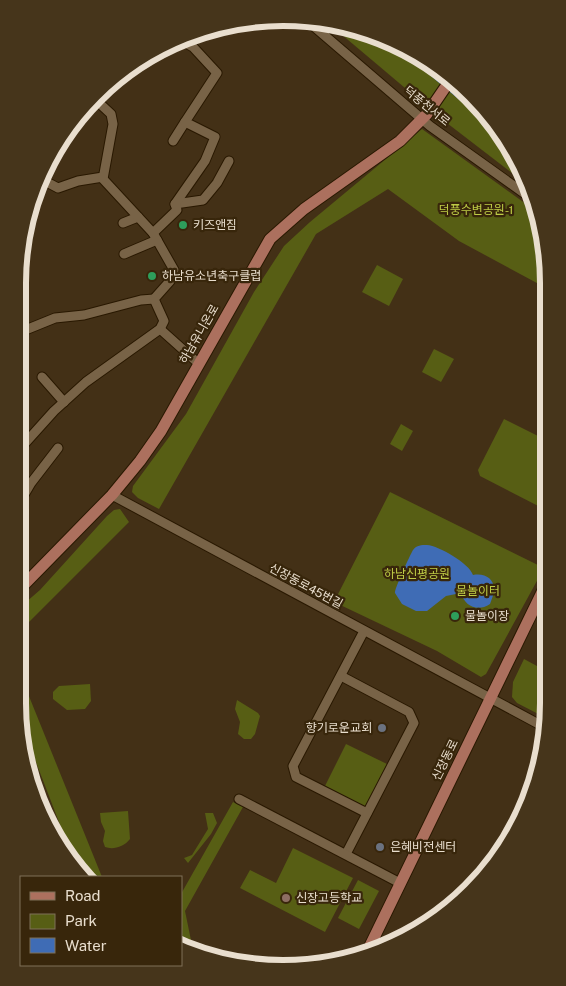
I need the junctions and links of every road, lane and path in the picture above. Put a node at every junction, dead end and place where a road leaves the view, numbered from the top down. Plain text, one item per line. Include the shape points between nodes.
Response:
1 (316, 28) edge
2 (188, 45) edge
3 (447, 86) edge
4 (99, 103) edge
5 (424, 116) junction
6 (186, 122) junction
7 (172, 140) dead end
8 (229, 161) dead end
9 (103, 177) junction
10 (47, 182) edge
11 (522, 190) edge
12 (175, 204) junction
13 (138, 217) junction
14 (123, 224) dead end
15 (155, 237) junction
16 (124, 254) dead end
17 (154, 299) junction
18 (160, 329) junction
19 (26, 330) edge
20 (198, 364) junction
21 (42, 377) dead end
22 (64, 402) junction
23 (26, 442) edge
24 (58, 448) dead end
25 (26, 490) edge
26 (112, 495) junction
27 (26, 583) edge
28 (540, 597) edge
29 (364, 631) junction
30 (341, 676) junction
31 (491, 698) junction
32 (539, 724) edge
33 (239, 800) dead end
34 (367, 813) junction
35 (346, 854) junction
36 (400, 883) junction
37 (372, 944) edge

1 - 5 street, 덕풍천서로
2 - 6 street via 217,73
3 - 5 main road, 하남유니온로
4 - 9 street via 111,114 113,124
5 - 11 street, 덕풍천서로
5 - 20 main road, 하남유니온로 via 400,141 304,209 270,239
6 - 7 street
6 - 12 street via 215,137 206,161
8 - 12 street via 217,184 203,200
9 - 10 street via 58,188
9 - 13 street
12 - 15 street via 177,210
13 - 14 street
13 - 15 street
15 - 16 street
15 - 17 street via 174,270 170,281
17 - 18 street via 164,321
17 - 19 street via 84,315 55,318
18 - 20 street
18 - 22 street via 86,382
20 - 26 main road, 하남유니온로 via 161,431
21 - 22 street
22 - 23 street
24 - 25 street
26 - 27 main road, 하남유니온로
26 - 29 street, 신장동로45번길
28 - 31 main road, 신장동로
29 - 30 street
29 - 31 street, 신장동로45번길
30 - 34 street via 409,712 414,723
30 - 34 street via 293,766 296,777
31 - 32 street, 신장동로45번길
31 - 36 main road, 신장동로
33 - 35 street
34 - 35 street
35 - 36 street
36 - 37 main road, 신장동로

